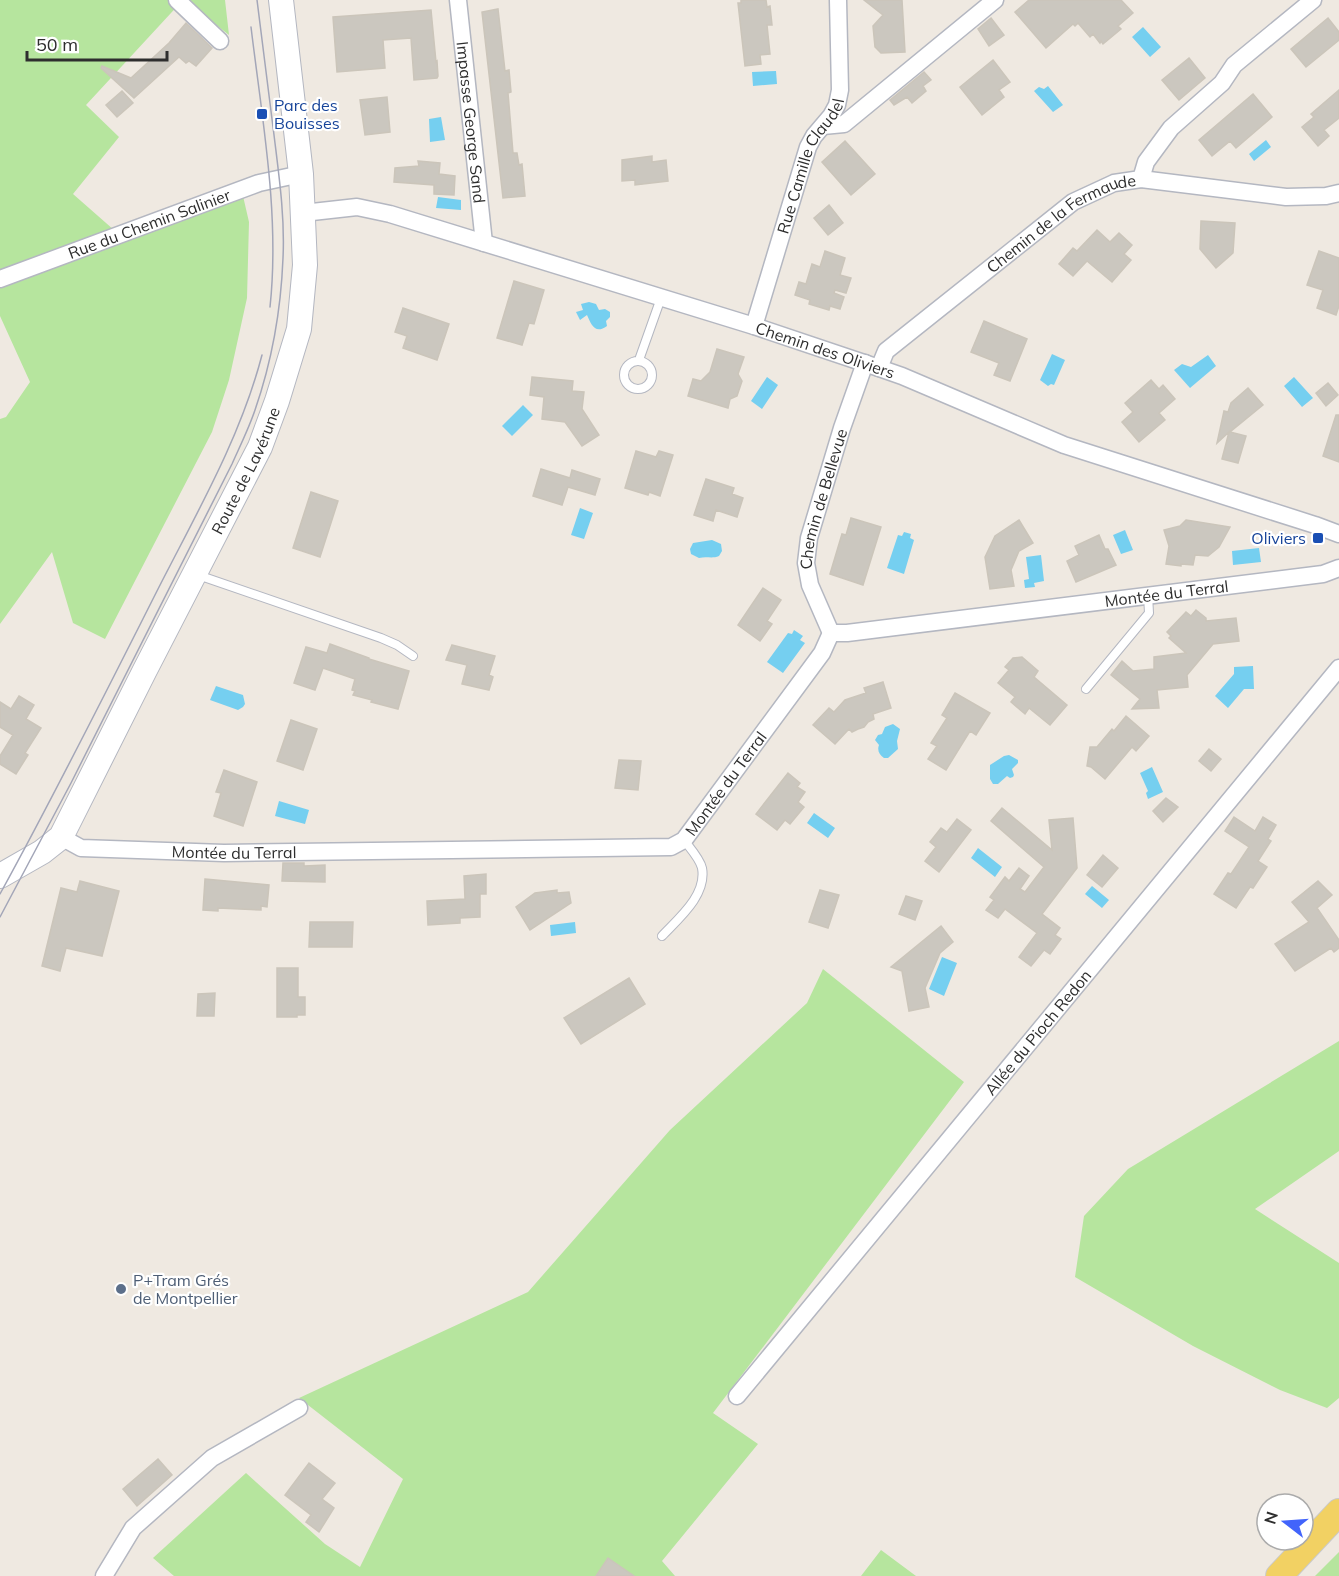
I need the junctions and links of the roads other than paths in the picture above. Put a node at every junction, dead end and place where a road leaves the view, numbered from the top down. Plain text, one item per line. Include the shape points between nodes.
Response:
1 (177, 0) edge
2 (280, 0) edge
3 (458, 0) edge
4 (838, 0) edge
5 (995, 0) edge
6 (1312, 0) edge
7 (220, 41) dead end
8 (823, 126) junction
9 (301, 174) junction
10 (1141, 179) junction
11 (1339, 193) edge
12 (303, 213) junction
13 (484, 243) junction
14 (0, 279) edge
15 (662, 298) junction
16 (754, 326) junction
17 (639, 360) dead end
18 (872, 365) junction
19 (1339, 534) edge
20 (1339, 568) edge
21 (195, 574) junction
22 (1148, 595) junction
23 (831, 633) junction
24 (413, 656) dead end
25 (1339, 668) edge
26 (1086, 688) dead end
27 (61, 837) junction
28 (684, 840) junction
29 (0, 876) edge
30 (662, 936) dead end
31 (737, 1396) dead end
32 (299, 1408) dead end
33 (1339, 1512) edge
34 (104, 1576) edge
35 (1279, 1576) edge

1 - 7 street
2 - 9 main road, Route de Lavérune
3 - 13 street, Impasse George Sand
4 - 8 street, Rue Camille Claudel via 840,90 837,105
5 - 8 street via 844,124
6 - 10 street, Chemin de la Fermaude via 1233,65 1222,83 1171,128 1146,162
8 - 16 street, Rue Camille Claudel via 808,147
9 - 12 main road, Route de Lavérune
9 - 14 street, Rue du Chemin Salinier via 259,183
10 - 11 street via 1286,197
10 - 18 street, Chemin de la Fermaude via 1114,183 1073,202
12 - 13 street, Chemin des Oliviers via 368,208
12 - 21 main road, Route de Lavérune via 303,298 293,352 260,447
13 - 15 street, Chemin des Oliviers
15 - 16 street, Chemin des Oliviers
15 - 17 lane
16 - 18 street, Chemin des Oliviers
18 - 19 street, Chemin des Oliviers via 1064,445
18 - 23 street, Chemin de Bellevue via 842,428 809,538 806,563 810,585
20 - 22 street, Montée du Terral via 1323,574
21 - 24 lane via 381,638
21 - 27 main road, Route de Lavérune
22 - 23 street, Montée du Terral
22 - 26 lane via 1149,613
23 - 28 street, Montée du Terral via 822,653
25 - 31 street, Allée du Pioch Redon
27 - 28 street, Montée du Terral via 81,848 224,852 663,848
27 - 29 main road, Route de Lavérune
28 - 30 lane via 702,866 702,884 690,906
32 - 34 street via 212,1458 133,1528
33 - 35 main road

